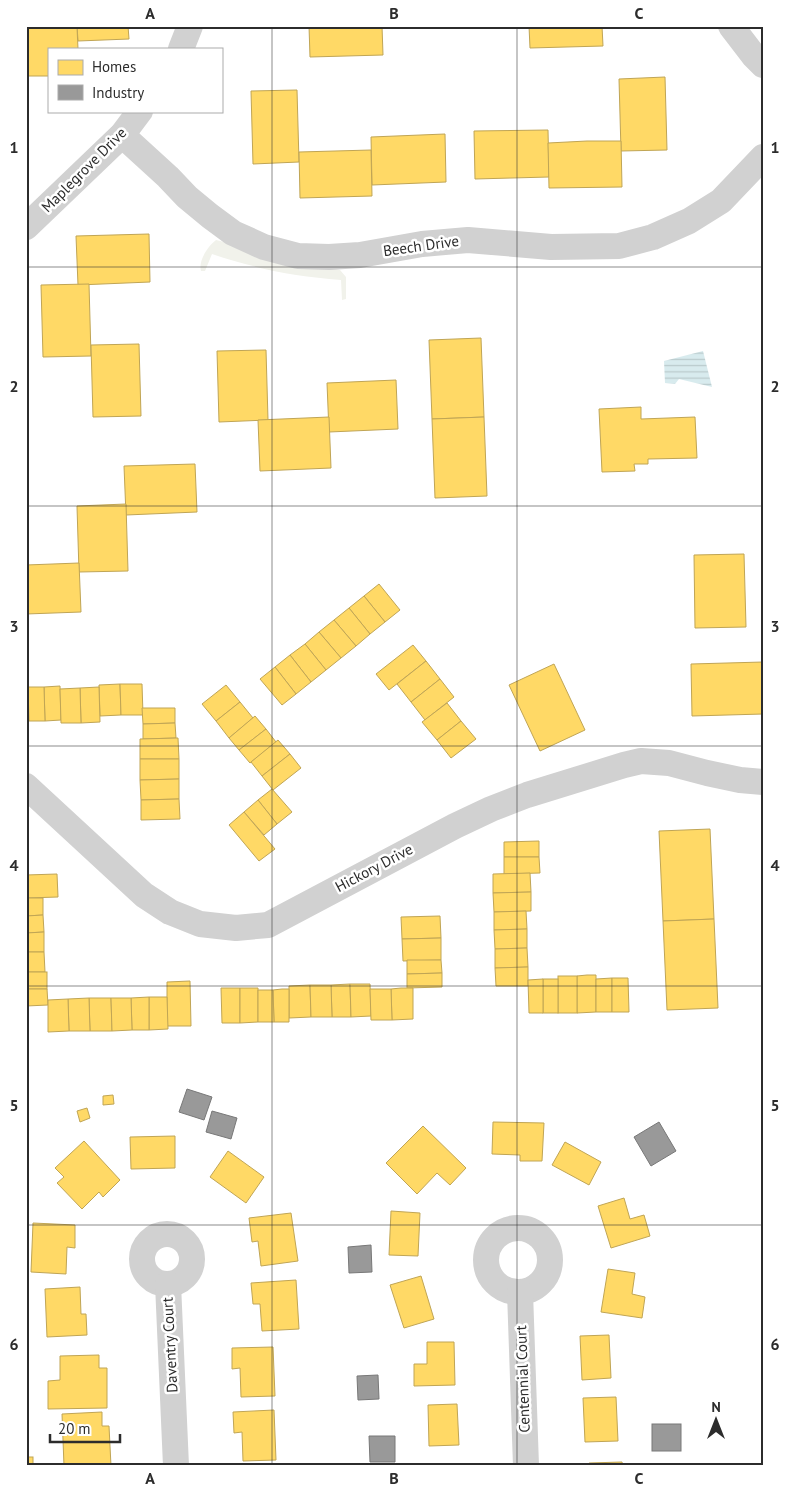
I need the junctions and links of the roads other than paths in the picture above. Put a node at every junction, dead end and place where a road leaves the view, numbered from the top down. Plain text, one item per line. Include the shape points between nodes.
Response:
1 (190, 26) edge
2 (731, 26) edge
3 (180, 48) edge
4 (763, 64) edge
5 (139, 112) edge
6 (122, 135) junction
7 (763, 158) edge
8 (26, 227) edge
9 (763, 782) edge
10 (26, 786) edge
11 (168, 1284) dead end
12 (520, 1292) dead end
13 (176, 1466) edge
14 (526, 1466) edge

1 - 3 street
2 - 4 street
5 - 6 street, Maplegrove Drive
6 - 7 street, Beech Drive via 187,197 233,233 264,248 298,256 360,255 468,240 551,247 619,246 653,237 689,221 721,201
6 - 8 street, Maplegrove Drive
9 - 10 street, Hickory Drive via 740,780 669,762 641,761 624,765 491,809 268,925 236,928 200,924 170,912 144,895
11 - 13 street, Daventry Court
12 - 14 street, Centennial Court

